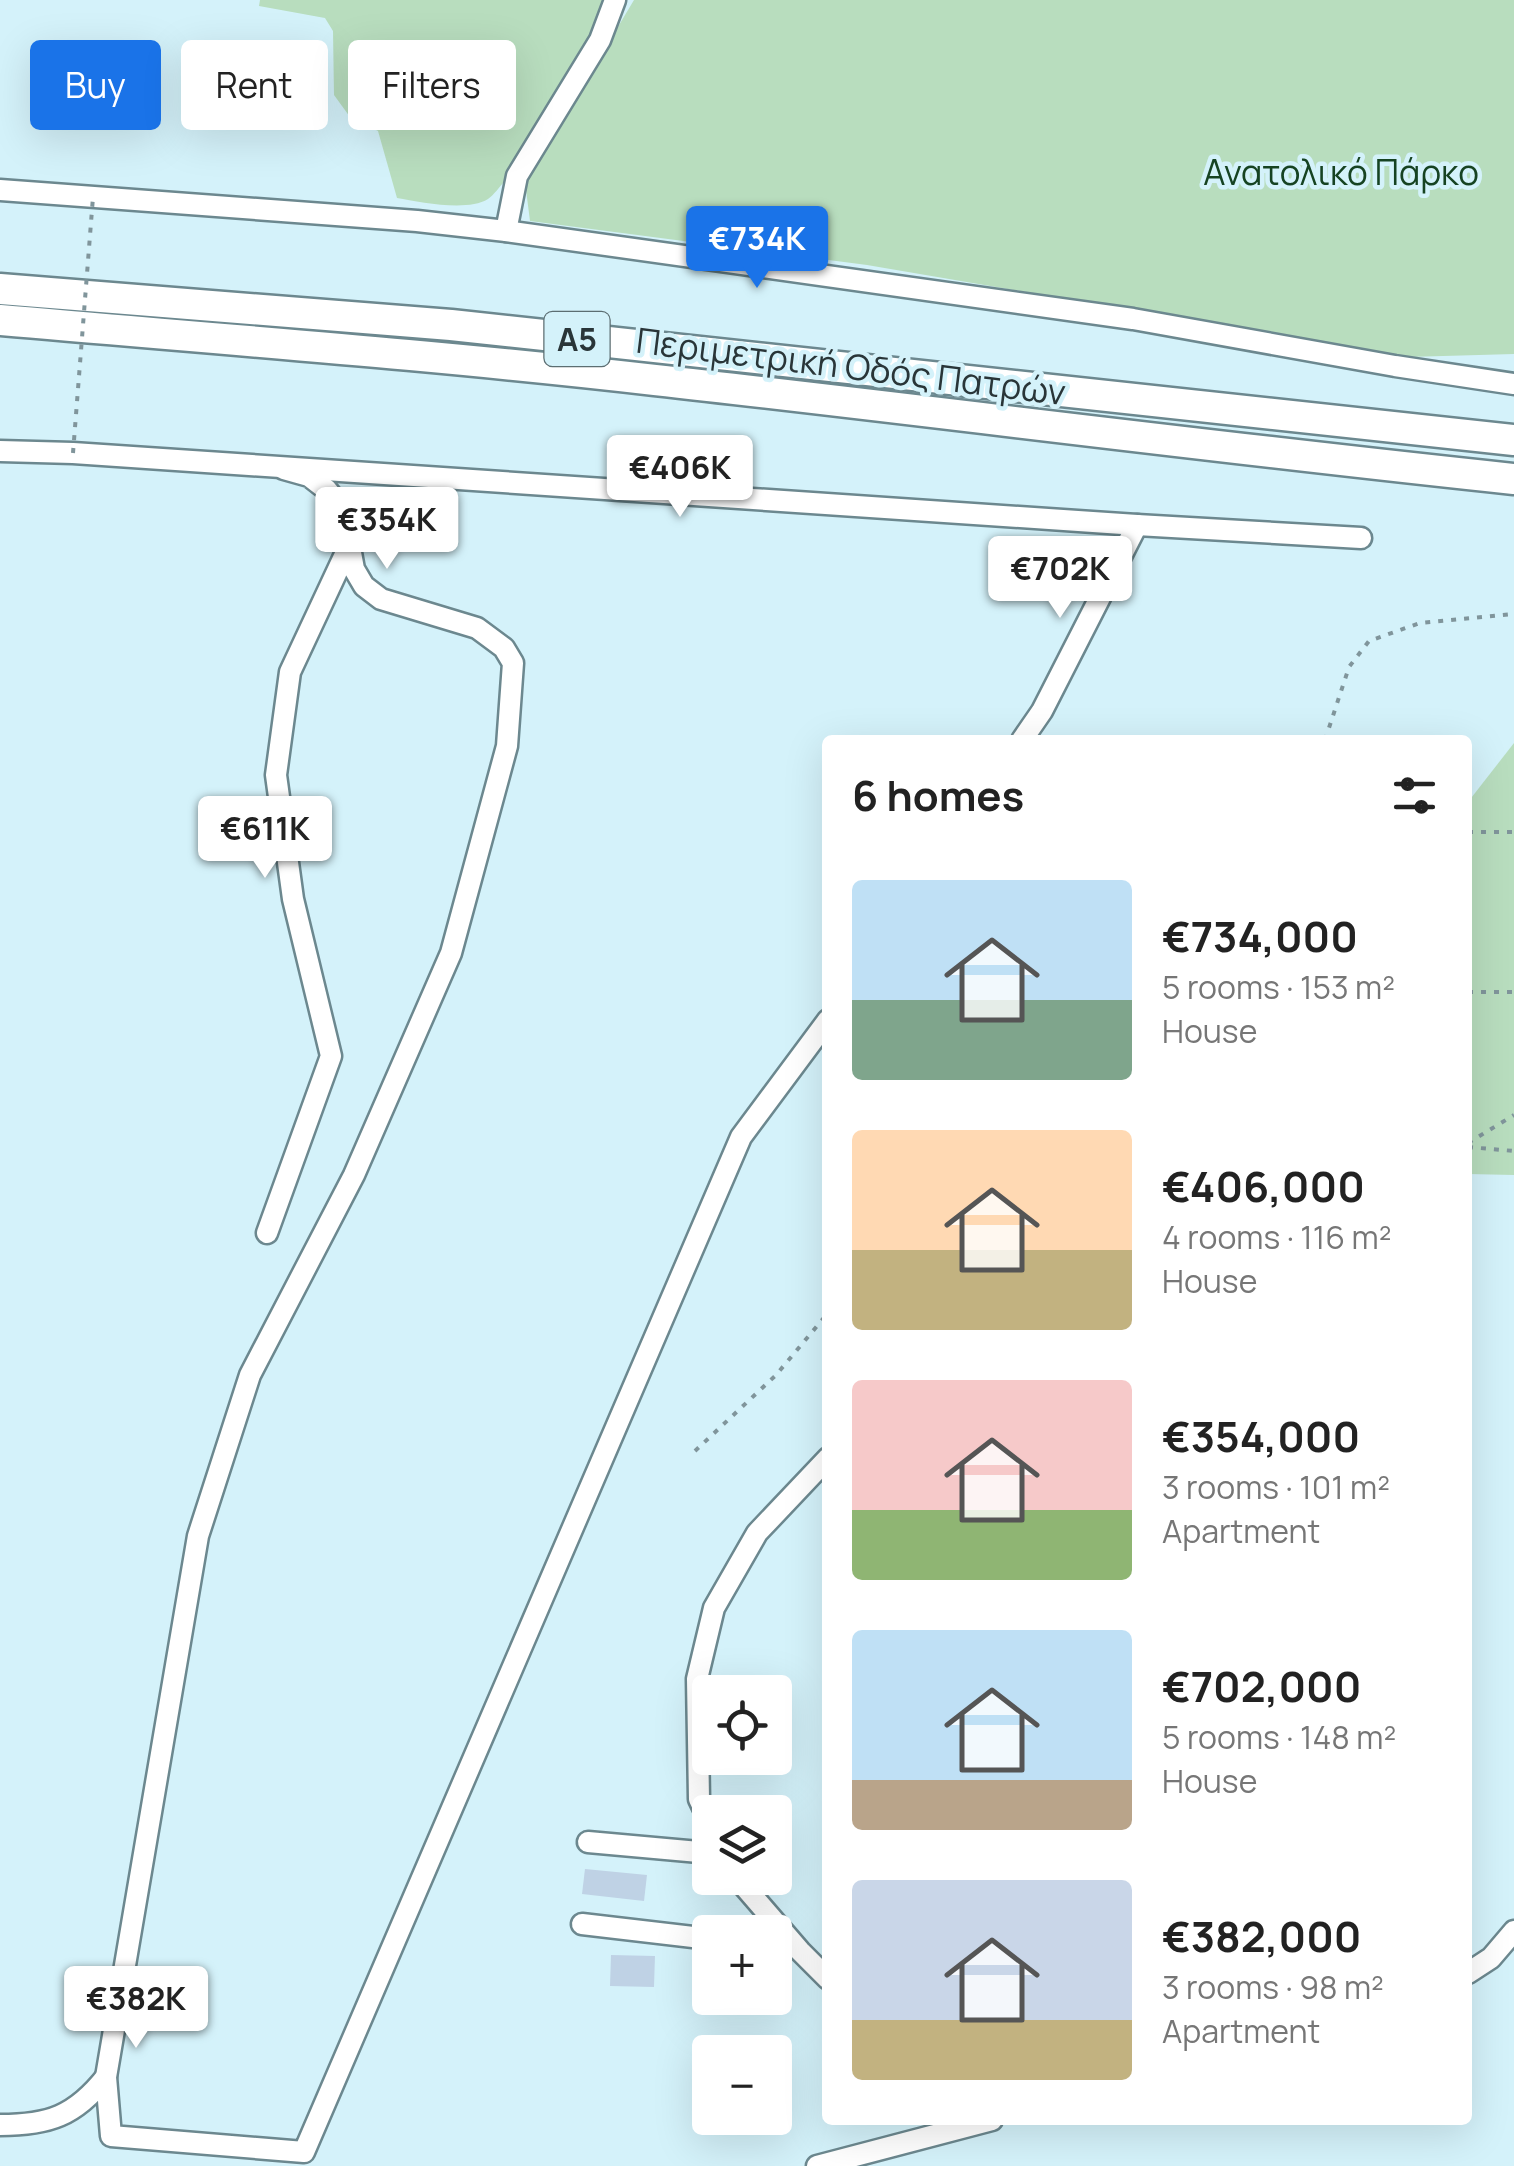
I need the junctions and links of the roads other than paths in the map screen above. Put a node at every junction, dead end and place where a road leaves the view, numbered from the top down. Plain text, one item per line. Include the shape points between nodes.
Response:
1 (616, 0) edge
2 (0, 190) edge
3 (506, 231) junction
4 (0, 290) edge
5 (0, 320) edge
6 (1514, 384) edge
7 (1514, 440) edge
8 (0, 451) edge
9 (284, 469) junction
10 (1514, 479) edge
11 (1137, 525) junction
12 (1362, 538) dead end
13 (348, 548) junction
14 (1025, 735) edge
15 (822, 1028) edge
16 (267, 1233) dead end
17 (822, 1464) edge
18 (699, 1795) edge
19 (588, 1842) dead end
20 (692, 1851) edge
21 (752, 1895) edge
22 (582, 1924) dead end
23 (1514, 1931) edge
24 (692, 1938) edge
25 (792, 1950) edge
26 (800, 1951) junction
27 (1472, 1970) edge
28 (822, 1972) edge
29 (106, 2077) junction
30 (0, 2124) edge
31 (973, 2125) edge
32 (817, 2166) edge

1 - 3 street via 600,40 518,176
2 - 3 street
3 - 6 street via 1133,318
4 - 7 highway, Περιμετρική Οδός Πατρών / Α5 via 452,326
5 - 10 highway, Περιμετρική Οδός Πατρών / Α5 via 635,378
8 - 9 street
9 - 11 street
9 - 13 street via 310,476 327,490 345,520
11 - 12 street
11 - 14 street
13 - 16 street via 290,672 276,775 293,899 331,1056
13 - 29 street via 364,586 381,599 477,628 504,648 513,663 507,746 452,953 354,1176 250,1374 198,1536
15 - 29 street via 742,1136 304,2152 111,2136
17 - 18 street via 757,1533 714,1608 697,1678
19 - 20 street
21 - 26 street
22 - 24 street
23 - 27 street
25 - 26 street
26 - 28 street
29 - 30 street via 88,2099 56,2119
31 - 32 street

